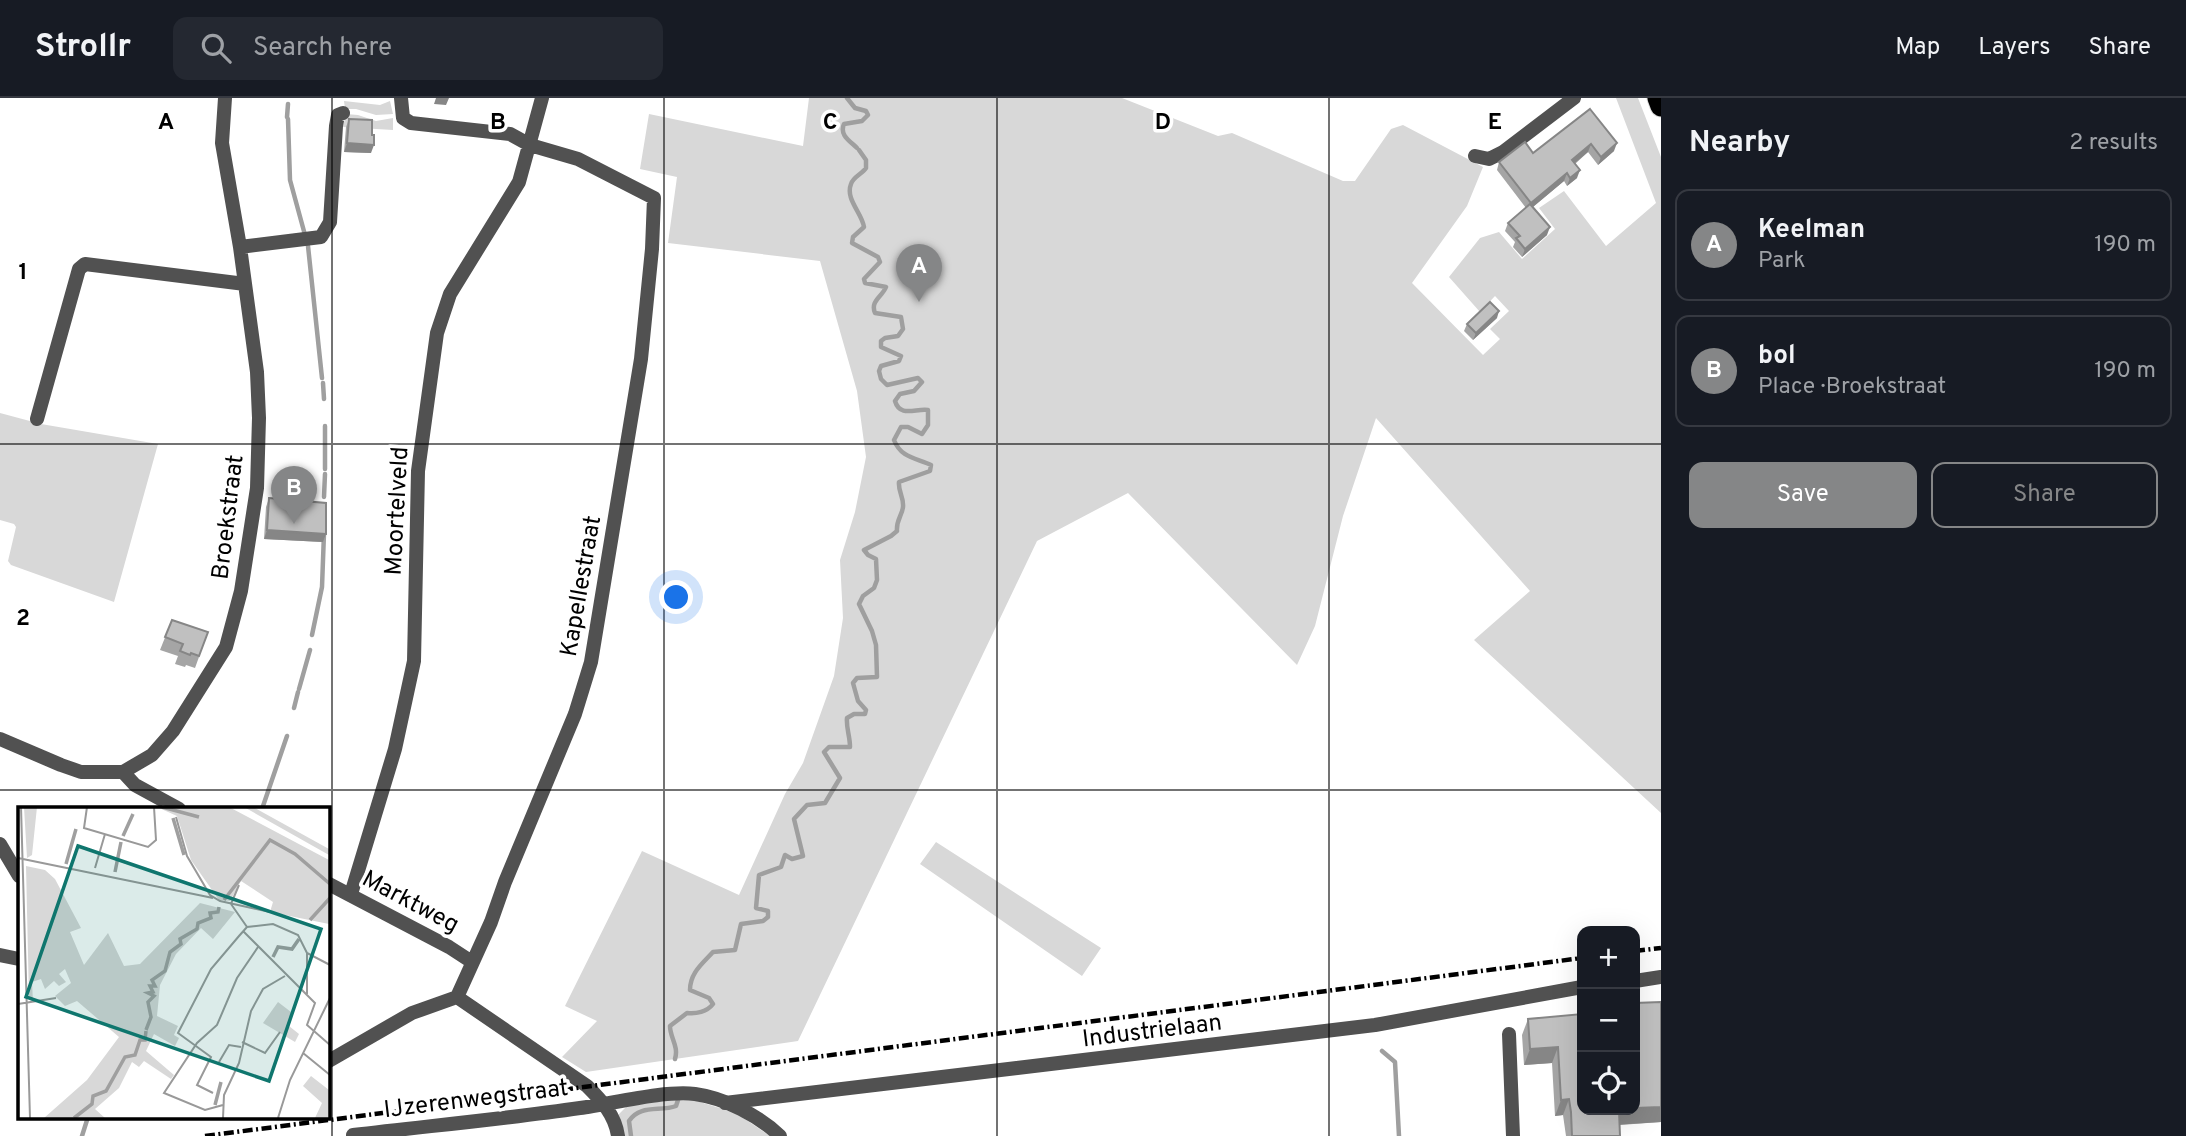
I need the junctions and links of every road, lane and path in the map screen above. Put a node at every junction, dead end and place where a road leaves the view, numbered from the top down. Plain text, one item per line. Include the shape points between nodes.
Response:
1 (225, 98) edge
2 (401, 98) edge
3 (542, 98) edge
4 (1574, 98) edge
5 (1658, 98) edge
6 (1661, 106) edge
7 (343, 113) dead end
8 (530, 145) junction
9 (1475, 156) dead end
10 (240, 247) junction
11 (245, 284) junction
12 (37, 419) dead end
13 (0, 739) edge
14 (123, 772) junction
15 (175, 807) edge
16 (0, 844) edge
17 (18, 874) edge
18 (329, 884) edge
19 (351, 894) junction
20 (0, 955) edge
21 (18, 959) edge
22 (472, 962) junction
23 (1661, 978) edge
24 (1640, 980) edge
25 (1577, 988) edge
26 (457, 997) junction
27 (1509, 1034) dead end
28 (329, 1061) edge
29 (725, 1103) junction
30 (605, 1104) junction
31 (353, 1135) edge
32 (618, 1136) edge
33 (780, 1136) edge
34 (1513, 1136) edge

1 - 10 street, Broekstraat via 222,143
2 - 8 street via 402,118 411,123 510,134
3 - 8 street
4 - 9 street via 1503,152 1489,159
5 - 6 highway
7 - 10 street via 336,126 330,222 321,237
8 - 19 street, Moortelveld via 519,183 450,294 437,333 418,471 414,661 395,749
8 - 22 street, Kapellestraat via 578,159 654,198 652,249 641,359 591,662 575,714
10 - 11 street, Broekstraat
11 - 12 street via 85,264 79,269
11 - 14 street, Broekstraat via 259,418 257,488 241,591 226,647 173,731 152,755
13 - 14 street via 81,772
14 - 15 street via 135,785
16 - 17 street
18 - 19 street, Marktweg
19 - 22 street, Marktweg
20 - 21 street
22 - 26 street, Kapellestraat
23 - 24 street
25 - 29 street, Industrielaan via 1375,1026
26 - 28 street via 412,1013
26 - 30 street via 574,1076
27 - 34 street
29 - 30 street, IJzerenwegstraat via 678,1093
29 - 33 street
30 - 31 street, IJzerenwegstraat
30 - 32 street

